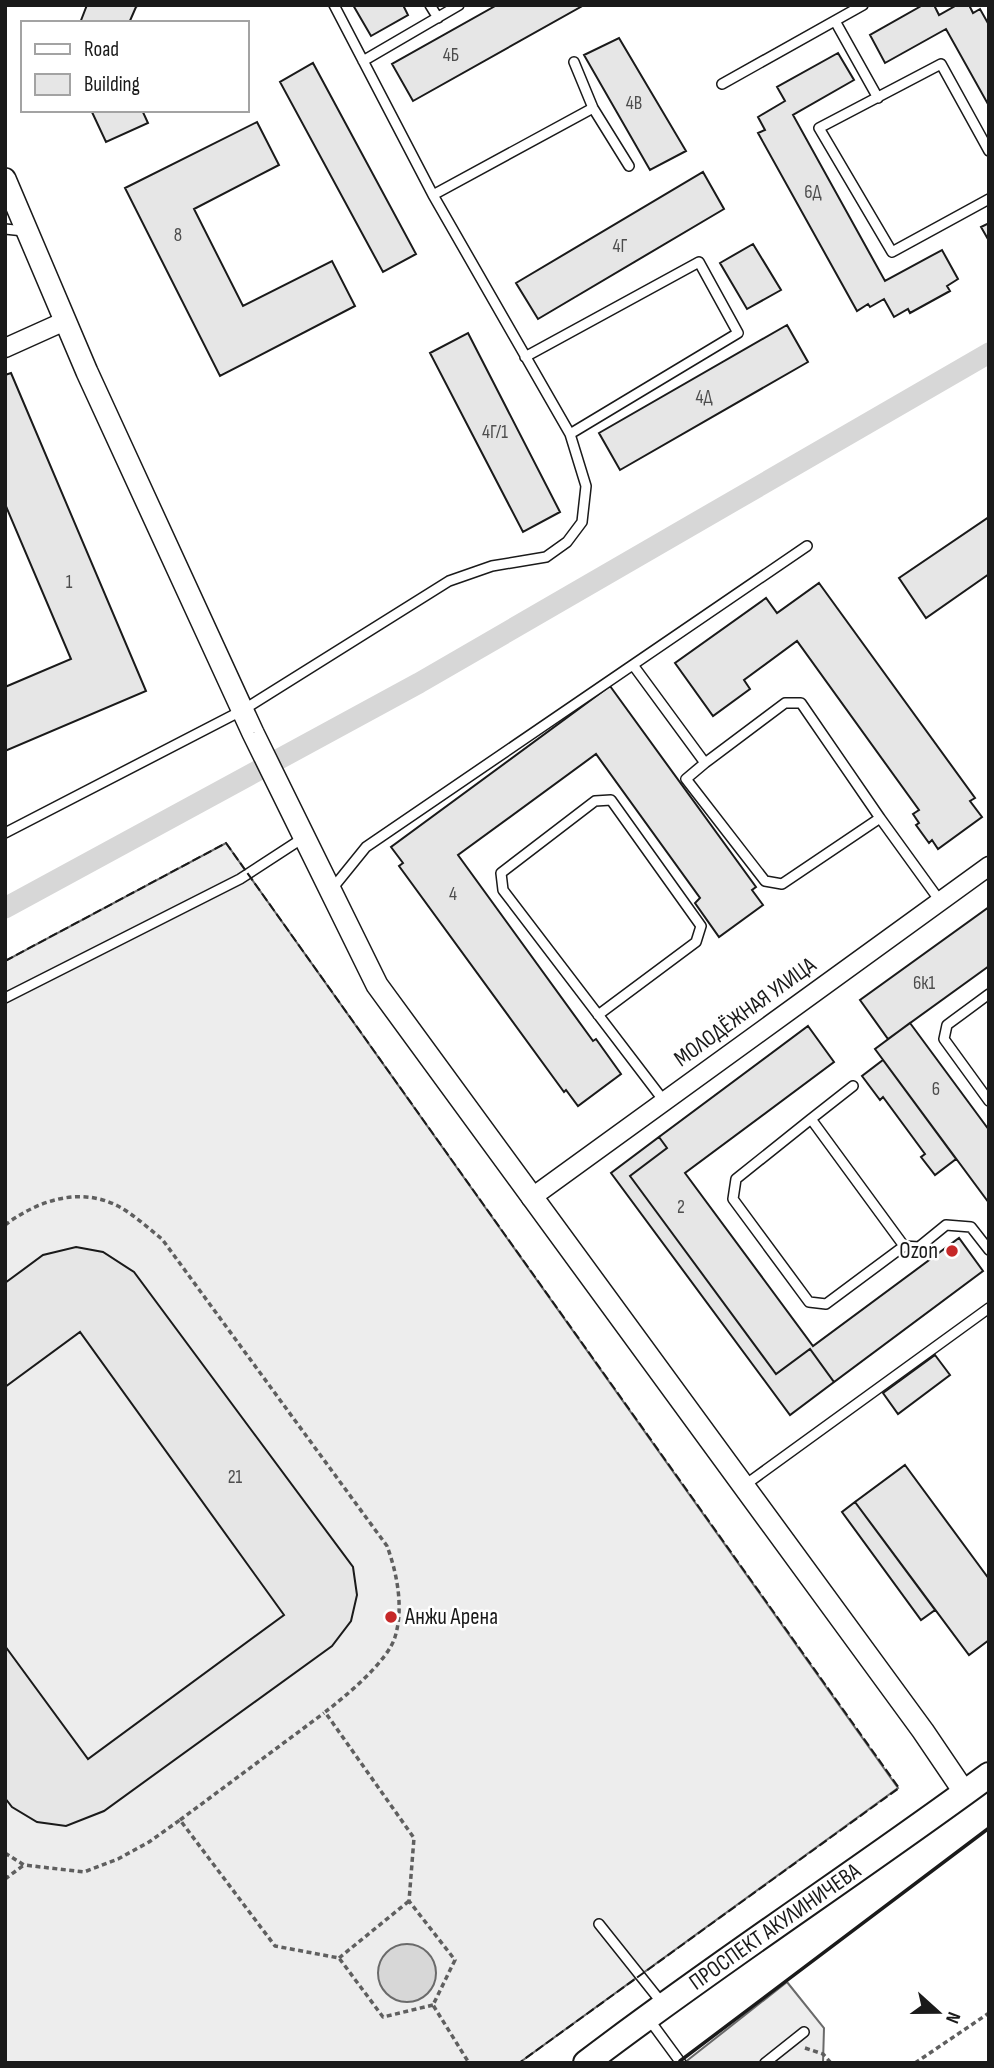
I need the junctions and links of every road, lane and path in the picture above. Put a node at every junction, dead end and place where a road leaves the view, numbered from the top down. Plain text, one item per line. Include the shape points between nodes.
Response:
1 (334, 5) edge
2 (430, 5) edge
3 (459, 5) edge
4 (863, 5) edge
5 (438, 18) junction
6 (835, 21) junction
7 (363, 61) junction
8 (574, 62) dead end
9 (722, 83) dead end
10 (878, 98) junction
11 (593, 108) junction
12 (989, 151) edge
13 (629, 166) dead end
14 (5, 179) edge
15 (433, 195) junction
16 (989, 199) edge
17 (5, 229) edge
18 (27, 231) junction
19 (65, 321) junction
20 (5, 348) edge
21 (525, 357) junction
22 (570, 435) junction
23 (807, 546) dead end
24 (633, 665) junction
25 (243, 710) junction
26 (705, 763) junction
27 (880, 818) junction
28 (5, 834) edge
29 (304, 837) junction
30 (989, 866) edge
31 (330, 890) junction
32 (940, 901) junction
33 (989, 993) edge
34 (5, 998) edge
35 (598, 1014) junction
36 (853, 1086) dead end
37 (664, 1101) junction
38 (989, 1101) edge
39 (811, 1119) junction
40 (531, 1198) junction
41 (5, 1225) edge
42 (904, 1247) junction
43 (989, 1250) edge
44 (989, 1308) edge
45 (743, 1486) junction
46 (325, 1712) junction
47 (989, 1775) edge
48 (965, 1793) junction
49 (180, 1820) junction
50 (5, 1853) edge
51 (24, 1865) junction
52 (5, 1880) edge
53 (409, 1902) junction
54 (599, 1924) dead end
55 (339, 1958) junction
56 (433, 2005) junction
57 (655, 2010) junction
58 (989, 2013) edge
59 (804, 2032) dead end
60 (790, 2043) junction
61 (469, 2063) edge
62 (586, 2063) edge
63 (681, 2063) edge
64 (765, 2063) edge
65 (831, 2063) edge
66 (915, 2063) edge

1 - 7 lane
2 - 5 lane
3 - 5 lane
4 - 6 lane
5 - 7 lane
6 - 9 lane
6 - 10 lane
7 - 15 lane
8 - 11 lane
10 - 12 lane via 941,64
10 - 16 lane via 819,128 892,252
11 - 13 lane
11 - 15 lane
14 - 18 street
15 - 21 lane
17 - 18 lane
18 - 19 street
19 - 20 street
19 - 25 street
21 - 22 lane
21 - 22 lane via 699,262 738,332
22 - 25 lane via 586,486 582,522 568,542 546,557 492,566 449,580
23 - 24 lane
24 - 26 lane
24 - 31 lane via 366,847
25 - 28 lane
25 - 29 street
26 - 27 lane via 785,703 801,703
26 - 27 lane via 686,779 765,881 782,884
27 - 32 lane
29 - 31 street
29 - 34 lane via 240,879
30 - 32 street, МОЛОДЁЖНАЯ УЛИЦА
31 - 40 street via 377,985
32 - 37 street, МОЛОДЁЖНАЯ УЛИЦА
33 - 38 lane via 947,1025 944,1039
35 - 35 lane via 503,890 501,873 595,801 611,800 701,926 695,942
35 - 37 lane
36 - 39 lane
37 - 40 street, МОЛОДЁЖНАЯ УЛИЦА
39 - 42 lane
39 - 42 lane via 736,1179 733,1199 809,1302 826,1304
40 - 45 street
41 - 46 path via 25,1210 55,1199 87,1196 117,1205 162,1239 387,1546 400,1595 395,1638 375,1668
42 - 43 lane via 919,1247 946,1225 971,1227
44 - 45 lane
45 - 48 street
46 - 49 path
46 - 53 path via 414,1838
47 - 48 main road, ПРОСПЕКТ АКУЛИНИЧЕВА
48 - 57 main road, ПРОСПЕКТ АКУЛИНИЧЕВА
49 - 51 path via 139,1848 84,1872
49 - 55 path via 275,1946
50 - 51 path
51 - 52 path
53 - 55 path
53 - 56 path via 455,1960
54 - 57 lane
55 - 56 path via 383,2017
56 - 61 path
57 - 62 main road, ПРОСПЕКТ АКУЛИНИЧЕВА
57 - 63 lane
58 - 66 path
59 - 60 lane
60 - 64 lane
60 - 65 path via 823,2054

